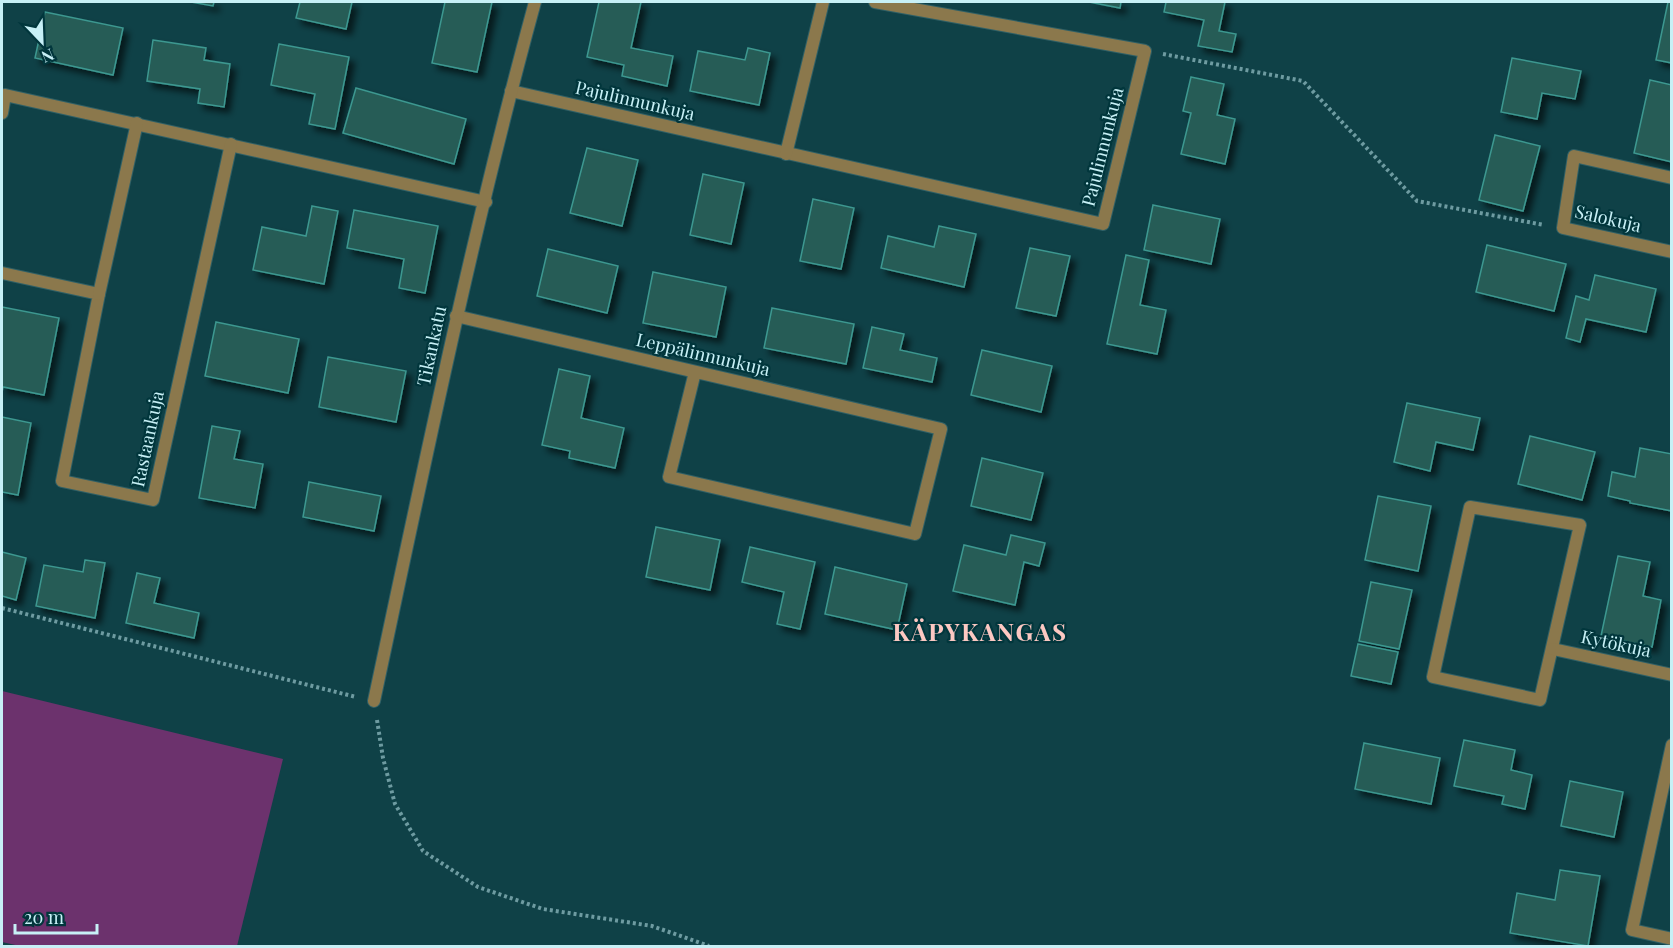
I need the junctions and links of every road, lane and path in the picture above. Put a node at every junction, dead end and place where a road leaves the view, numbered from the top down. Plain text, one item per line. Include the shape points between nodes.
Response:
1 (535, 2) edge
2 (823, 2) edge
3 (875, 2) edge
4 (925, 7) edge
5 (1145, 51) junction
6 (511, 91) junction
7 (2, 113) edge
8 (137, 123) junction
9 (231, 144) junction
10 (786, 154) junction
11 (1671, 178) edge
12 (486, 202) junction
13 (1563, 228) junction
14 (1671, 252) edge
15 (2, 273) edge
16 (99, 294) junction
17 (456, 316) junction
18 (695, 372) junction
19 (2, 608) edge
20 (1553, 649) junction
21 (1671, 675) edge
22 (374, 701) junction
23 (1671, 744) edge
24 (1671, 939) edge
25 (709, 946) edge

1 - 6 street, Tikankatu
2 - 10 street
3 - 4 street
4 - 5 street
5 - 10 street, Pajulinnunkuja via 1102,224
5 - 13 path via 1303,81 1417,201
6 - 10 street, Pajulinnunkuja
6 - 12 street, Tikankatu
7 - 8 street via 5,94
8 - 9 street
8 - 16 street, Rastaankuja
9 - 12 street
9 - 16 street, Rastaankuja via 153,500 62,481
11 - 13 street, Salokuja via 1574,156
12 - 17 street, Tikankatu
13 - 14 street, Salokuja
15 - 16 street
17 - 18 street, Leppälinnunkuja
17 - 22 street, Tikankatu
18 - 18 street, Leppälinnunkuja via 941,429 915,534 669,477
19 - 22 path
20 - 20 street via 1580,525 1470,507 1433,677 1540,700
20 - 21 street, Kytökuja
22 - 25 path via 394,804 423,851 478,888 543,909 652,926
23 - 24 street via 1632,930

